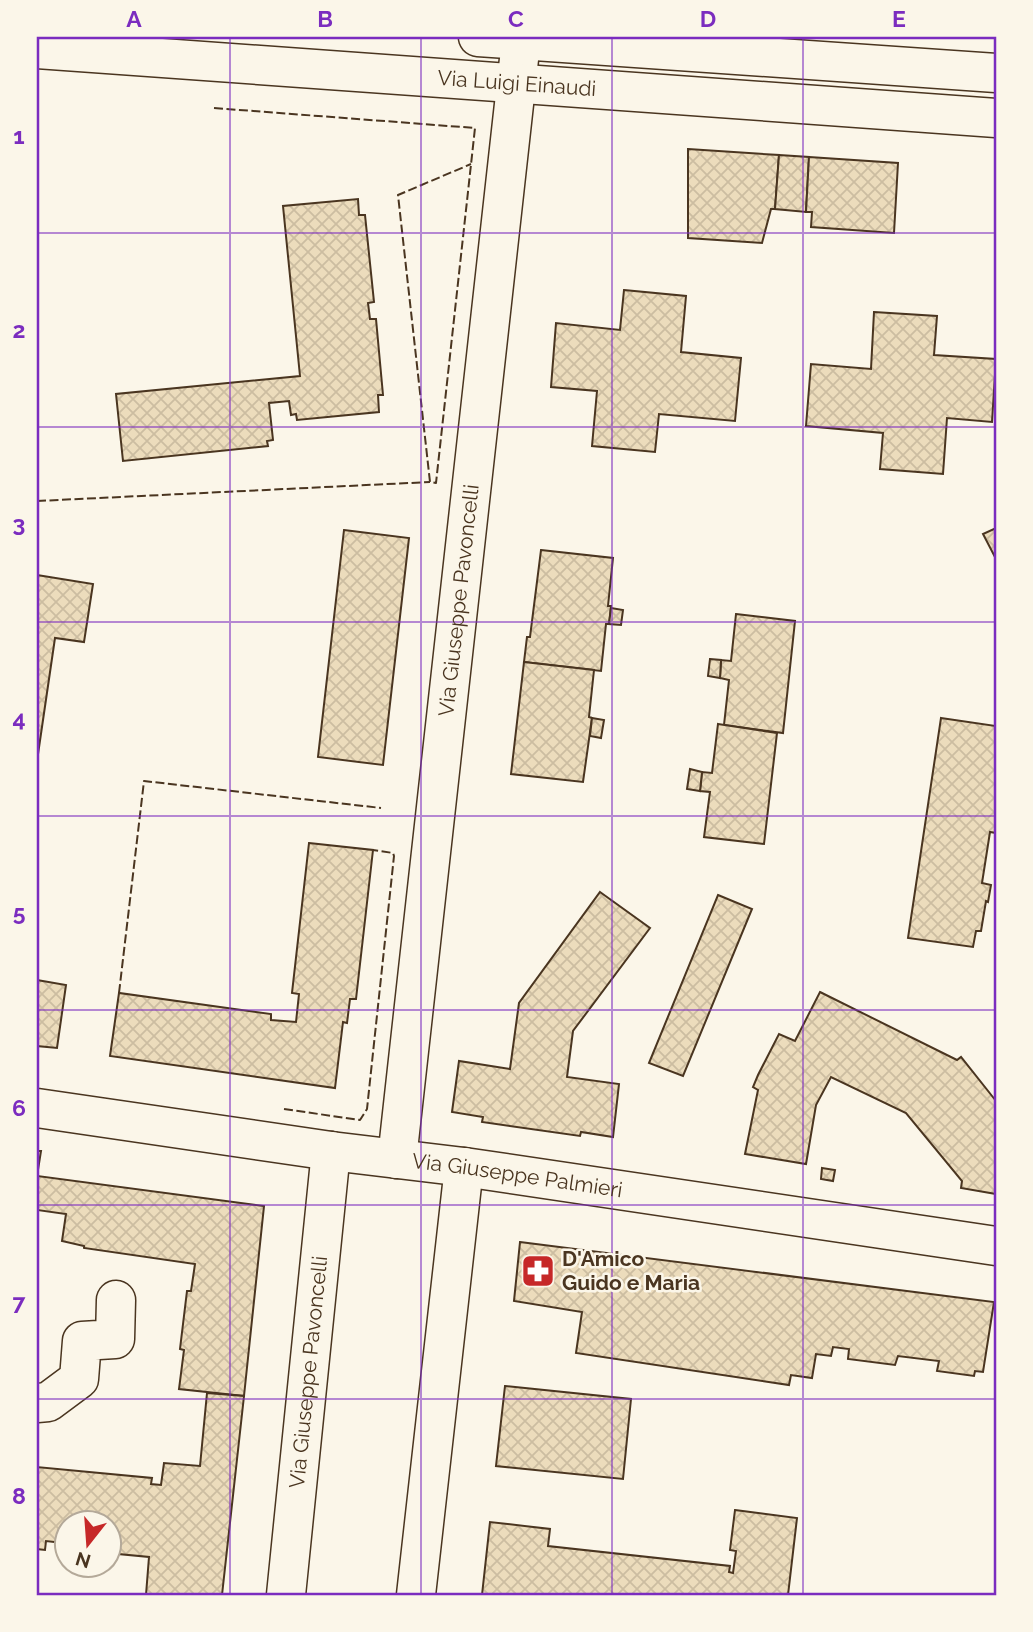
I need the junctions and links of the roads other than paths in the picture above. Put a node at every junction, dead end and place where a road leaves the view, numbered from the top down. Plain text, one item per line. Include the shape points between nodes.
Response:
1 (478, 37) edge
2 (521, 41) junction
3 (37, 49) edge
4 (996, 73) edge
5 (517, 83) junction
6 (996, 118) edge
7 (37, 1108) edge
8 (331, 1150) junction
9 (397, 1159) junction
10 (464, 1167) junction
11 (996, 1246) edge
12 (116, 1300) dead end
13 (37, 1403) edge
14 (286, 1595) edge
15 (416, 1595) edge

1 - 2 street, Via Luigi Einaudi
2 - 4 street, Via Luigi Einaudi
2 - 5 street, Via Giuseppe Pavoncelli
3 - 5 street, Via Luigi Einaudi
5 - 6 street, Via Luigi Einaudi
5 - 9 street, Via Giuseppe Pavoncelli
7 - 8 street, Via Giuseppe Palmieri
8 - 9 street, Via Giuseppe Palmieri
8 - 14 street, Via Giuseppe Pavoncelli
9 - 10 street, Via Giuseppe Palmieri
10 - 11 street, Via Giuseppe Palmieri
10 - 15 street
12 - 13 street via 115,1339 82,1341 79,1379 48,1402

